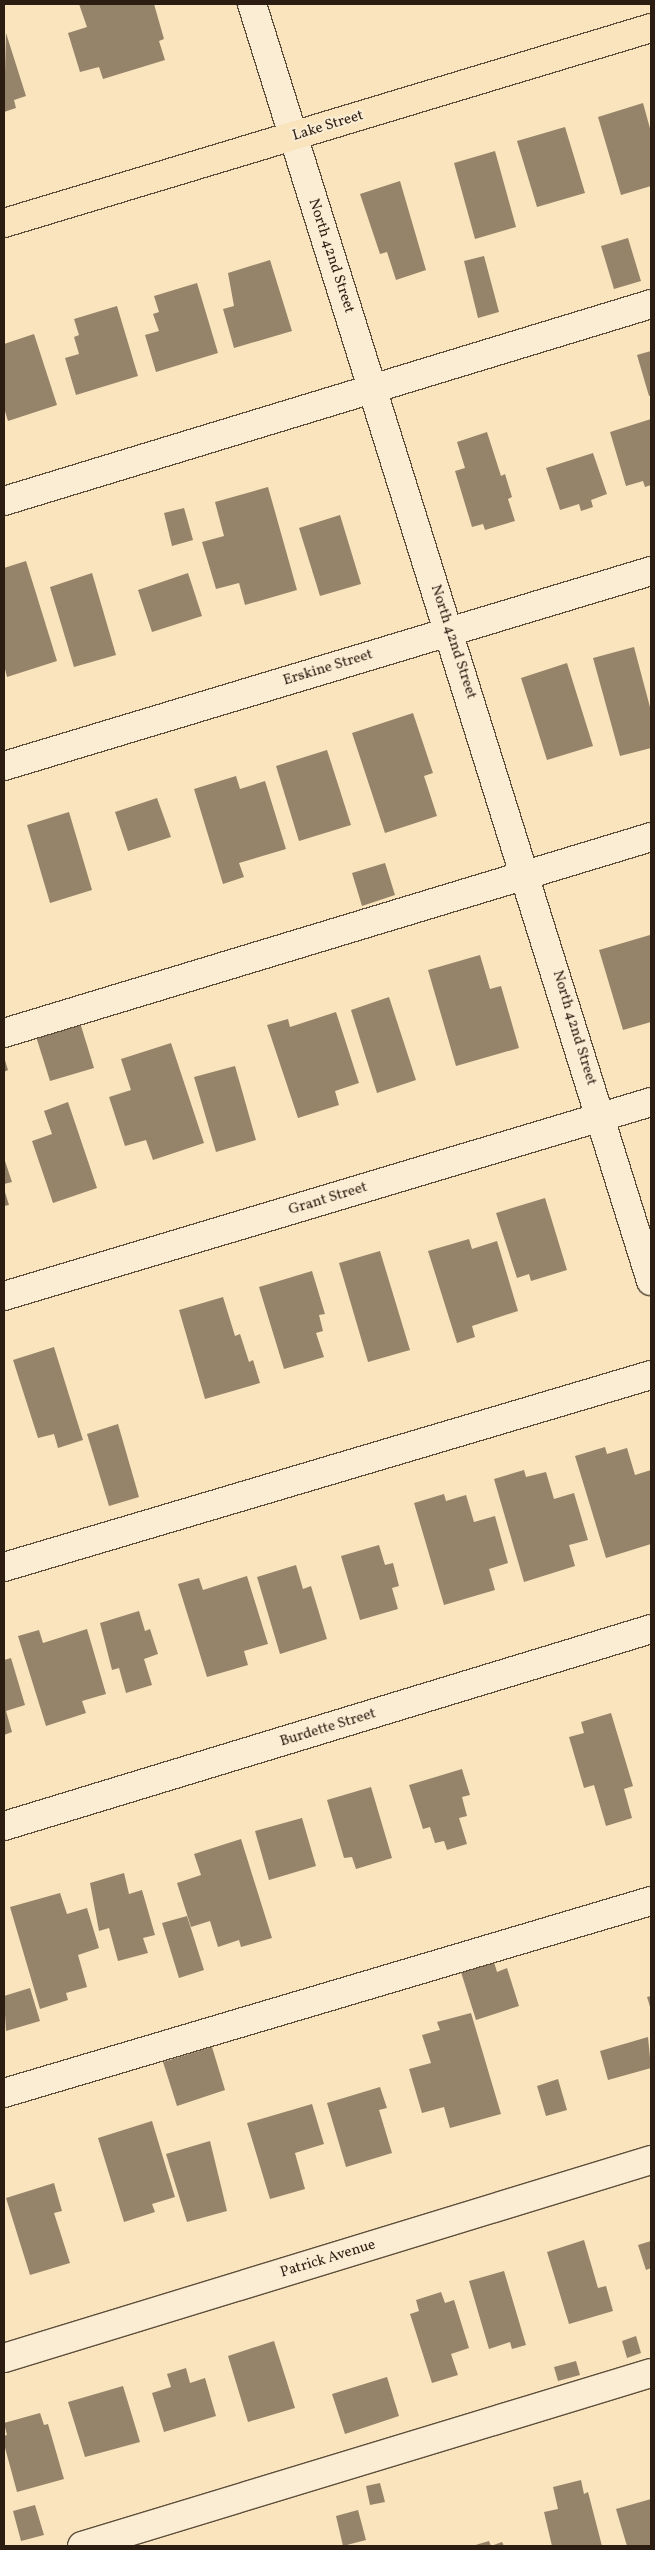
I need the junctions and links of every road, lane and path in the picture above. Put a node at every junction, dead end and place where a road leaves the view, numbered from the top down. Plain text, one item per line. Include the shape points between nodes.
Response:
1 (252, 4) edge
2 (651, 28) edge
3 (293, 136) junction
4 (4, 223) edge
5 (651, 304) edge
6 (373, 389) junction
7 (4, 500) edge
8 (651, 571) edge
9 (450, 631) junction
10 (4, 766) edge
11 (651, 837) edge
12 (527, 875) junction
13 (4, 1033) edge
14 (651, 1102) edge
15 (602, 1117) junction
16 (651, 1281) edge
17 (4, 1296) edge
18 (651, 1375) edge
19 (4, 1567) edge
20 (651, 1629) edge
21 (4, 1826) edge
22 (651, 1901) edge
23 (4, 2093) edge
24 (651, 2160) edge
25 (4, 2358) edge
26 (651, 2373) edge
27 (82, 2546) edge

1 - 3 street, North 42nd Street
2 - 3 main road, Lake Street
3 - 4 main road, Lake Street
3 - 6 street, North 42nd Street
5 - 6 street
6 - 7 street
6 - 9 street, North 42nd Street
8 - 9 street, Erskine Street
9 - 10 street, Erskine Street
9 - 12 street, North 42nd Street
11 - 12 street
12 - 13 street
12 - 15 street, North 42nd Street
14 - 15 street, Grant Street
15 - 16 street, North 42nd Street
15 - 17 street, Grant Street
18 - 19 street
20 - 21 street, Burdette Street
22 - 23 street
24 - 25 street, Patrick Avenue
26 - 27 street

